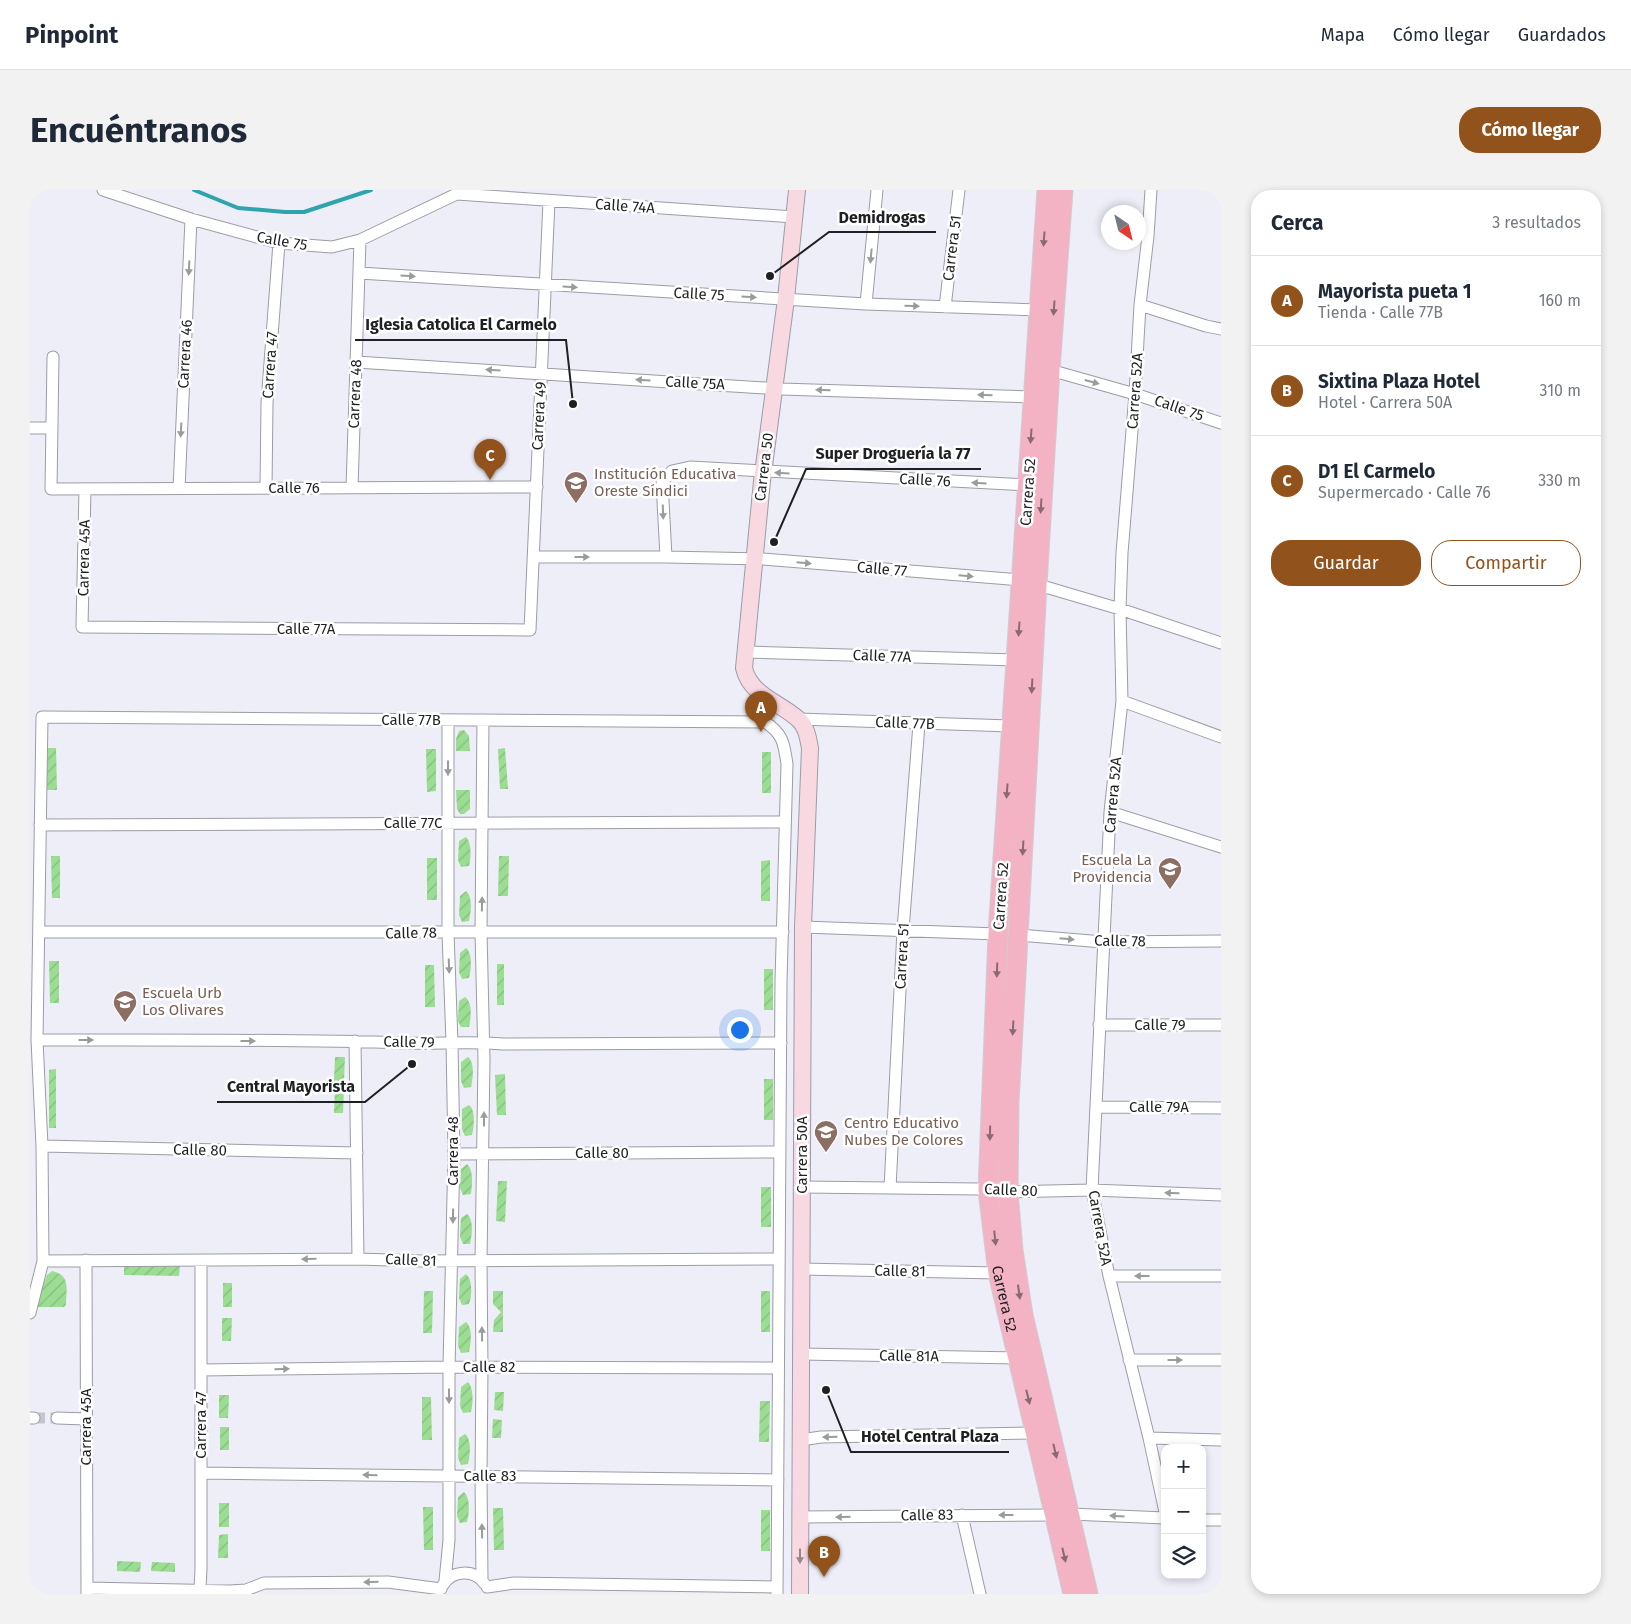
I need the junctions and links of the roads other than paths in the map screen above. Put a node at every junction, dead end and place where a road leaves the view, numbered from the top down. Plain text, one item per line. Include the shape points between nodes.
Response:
1 (104, 190) edge
2 (797, 190) edge
3 (877, 190) edge
4 (959, 190) edge
5 (1048, 190) edge
6 (1063, 190) edge
7 (1150, 190) edge
8 (461, 192) edge
9 (505, 194) edge
10 (549, 202) junction
11 (794, 217) junction
12 (191, 219) junction
13 (360, 240) junction
14 (279, 243) junction
15 (359, 273) junction
16 (546, 285) junction
17 (786, 299) junction
18 (866, 304) junction
19 (1140, 305) junction
20 (945, 307) junction
21 (1040, 310) junction
22 (1221, 328) edge
23 (53, 357) dead end
24 (356, 362) junction
25 (1050, 370) junction
26 (542, 373) junction
27 (774, 387) junction
28 (1135, 394) junction
29 (1034, 397) junction
30 (1221, 423) edge
31 (30, 428) edge
32 (52, 428) junction
33 (764, 472) junction
34 (1028, 485) junction
35 (536, 487) junction
36 (178, 488) junction
37 (266, 488) junction
38 (352, 488) junction
39 (85, 489) junction
40 (533, 557) junction
41 (666, 557) junction
42 (755, 560) junction
43 (1029, 582) junction
44 (1120, 609) junction
45 (82, 627) joint
46 (530, 630) joint
47 (1221, 643) edge
48 (747, 652) junction
49 (1016, 660) junction
50 (1122, 701) junction
51 (798, 719) junction
52 (448, 720) junction
53 (483, 720) junction
54 (919, 724) junction
55 (1012, 726) junction
56 (1221, 738) edge
57 (1110, 812) junction
58 (785, 822) junction
59 (448, 824) junction
60 (482, 824) junction
61 (40, 825) junction
62 (1221, 847) edge
63 (803, 926) junction
64 (903, 930) junction
65 (39, 932) junction
66 (448, 932) junction
67 (482, 932) junction
68 (783, 932) junction
69 (998, 934) junction
70 (1019, 935) junction
71 (1221, 941) edge
72 (1103, 942) junction
73 (1099, 1025) junction
74 (1221, 1025) edge
75 (37, 1040) junction
76 (355, 1041) junction
77 (452, 1042) junction
78 (484, 1042) junction
79 (781, 1043) junction
80 (1096, 1107) junction
81 (1221, 1108) edge
82 (42, 1146) junction
83 (780, 1152) junction
84 (357, 1153) junction
85 (454, 1154) junction
86 (484, 1154) junction
87 (802, 1187) junction
88 (890, 1188) junction
89 (988, 1190) junction
90 (1092, 1190) junction
91 (1008, 1192) junction
92 (1221, 1195) edge
93 (358, 1258) junction
94 (779, 1259) junction
95 (86, 1260) junction
96 (201, 1260) junction
97 (43, 1261) junction
98 (452, 1261) junction
99 (481, 1261) junction
100 (801, 1268) junction
101 (998, 1274) junction
102 (1109, 1276) junction
103 (1221, 1276) edge
104 (30, 1313) edge
105 (801, 1354) junction
106 (1018, 1358) junction
107 (1129, 1360) junction
108 (1221, 1360) edge
109 (449, 1368) junction
110 (482, 1368) junction
111 (778, 1368) junction
112 (201, 1370) junction
113 (57, 1418) tunnel mouth
114 (86, 1419) junction
115 (1036, 1433) junction
116 (1149, 1438) junction
117 (801, 1440) junction
118 (1221, 1440) edge
119 (201, 1473) junction
120 (448, 1476) junction
121 (481, 1476) junction
122 (778, 1480) junction
123 (1161, 1494) edge
124 (1062, 1514) junction
125 (962, 1515) junction
126 (800, 1517) junction
127 (1161, 1518) edge
128 (1206, 1520) edge
129 (1221, 1520) edge
130 (486, 1587) edge
131 (442, 1588) edge
132 (200, 1589) junction
133 (264, 1589) edge
134 (777, 1590) edge
135 (87, 1591) edge
136 (250, 1592) edge
137 (800, 1594) edge
138 (980, 1594) edge
139 (1073, 1594) edge
140 (1088, 1594) edge

1 - 12 street, Calle 75
2 - 11 street, Carrera 50
3 -> 18 street
4 - 20 street, Carrera 51
5 -> 21 main road, Carrera 52
6 -> 25 main road, Carrera 52
7 - 19 street, Carrera 52A
8 - 9 street, Calle 74A
8 - 13 street, Calle 75
9 - 10 street, Calle 74A
10 - 11 street, Calle 74A
10 - 16 street, Carrera 49
11 - 17 street, Carrera 50
12 - 14 street, Calle 75
12 -> 36 street, Carrera 46
13 - 14 street, Calle 75 via 332,247
13 - 15 street, Carrera 48
14 - 37 street, Carrera 47 via 267,403
15 -> 16 street, Calle 75
15 - 24 street, Carrera 48
16 -> 17 street, Calle 75
16 - 26 street, Carrera 49
17 - 18 street, Calle 75
17 - 27 street, Carrera 50
18 -> 20 street, Calle 75
19 - 22 street
19 - 28 street, Carrera 52A
20 - 21 street, Calle 75
21 - 29 main road, Carrera 52
23 - 32 street
26 -> 24 street, Calle 75A
24 - 38 street, Carrera 48
25 -> 28 street, Calle 75
25 -> 43 main road, Carrera 52
27 -> 26 street, Calle 75A
26 - 35 street, Carrera 49
29 -> 27 street, Calle 75A
27 - 33 street, Carrera 50
28 - 30 street, Calle 75
28 - 44 street, Carrera 52A
29 -> 34 main road, Carrera 52
31 - 32 street
32 - 39 street, Calle 76 via 51,489
34 -> 33 street, Calle 76
33 -> 41 street, Calle 76 via 690,467 672,471 662,482
33 - 42 street, Carrera 50
34 - 43 main road, Carrera 52
35 - 38 street, Calle 76
35 - 40 street, Carrera 49
36 - 37 street, Calle 76
36 - 39 street, Calle 76
37 - 38 street, Calle 76
39 - 45 street, Carrera 45A
40 -> 41 street, Calle 77
40 - 46 street, Carrera 49
41 - 42 street, Calle 77
42 -> 43 street, Calle 77
42 - 48 street, Carrera 50
43 - 44 street, Calle 77
43 -> 49 main road, Carrera 52
43 -> 70 main road, Carrera 52
44 - 47 street, Calle 77
44 - 50 street, Carrera 52A
45 - 46 street, Calle 77A
48 - 49 street, Calle 77A
48 - 51 street, Carrera 50 via 744,668 753,687
49 - 55 main road, Carrera 52
50 - 56 street
50 - 57 street, Carrera 52A
51 - 54 street, Calle 77B
51 - 63 street, Carrera 50A via 807,733 810,748
52 - 53 street, Calle 77B
52 -> 59 street, Carrera 48
52 - 61 street, Calle 77B via 42,717
53 - 58 street, Calle 77B via 765,722 777,730 785,745
53 - 60 street, Carrera 48
54 - 55 street, Calle 77B
54 - 64 street, Carrera 51
55 -> 69 main road, Carrera 52
57 - 62 street
57 - 72 street, Carrera 52A
58 - 60 street, Calle 77C
58 - 68 street
59 - 60 street, Calle 77C
59 - 61 street, Calle 77C
59 - 66 street, Carrera 48
67 -> 60 street, Carrera 48
61 - 65 street
63 - 64 street
63 - 87 street, Carrera 50A
64 - 69 street
64 - 88 street, Carrera 51
65 - 66 street, Calle 78
65 - 75 street
66 - 67 street, Calle 78
66 -> 77 street, Carrera 48
67 - 68 street, Calle 78
67 - 78 street, Carrera 48
68 - 79 street
69 -> 89 main road, Carrera 52
70 -> 72 street, Calle 78
70 -> 91 main road, Carrera 52 via 1009,1103
71 - 72 street, Calle 78
72 - 73 street, Carrera 52A
73 - 74 street, Calle 79
73 - 80 street, Carrera 52A
75 -> 76 street, Calle 79
75 - 82 street
76 - 77 street, Calle 79
76 - 84 street
77 - 78 street, Calle 79
77 - 85 street, Carrera 48
78 - 79 street, Calle 79
86 -> 78 street, Carrera 48
79 - 83 street
80 - 81 street, Calle 79A
80 - 90 street, Carrera 52A
82 - 84 street, Calle 80
82 - 97 street
83 - 86 street, Calle 80
83 - 94 street
84 - 93 street
85 - 86 street, Calle 80
85 -> 98 street, Carrera 48
86 - 99 street, Carrera 48
87 - 88 street, Calle 80
87 - 100 street, Carrera 50A
88 - 89 street, Calle 80
89 - 91 street, Calle 80
89 -> 101 main road, Carrera 52
90 - 91 street, Calle 80
92 -> 90 street, Calle 80
90 - 102 street, Carrera 52A
91 -> 124 main road, Carrera 52 via 1023,1315
93 -> 96 street, Calle 81
93 - 98 street, Calle 81
94 - 99 street, Calle 81
94 - 111 street
95 - 96 street, Calle 81
95 - 97 street, Calle 81
95 - 114 street, Carrera 45A
96 - 112 street, Carrera 47
97 - 104 street
98 - 99 street, Calle 81
98 - 109 street, Carrera 48
110 -> 99 street, Carrera 48
100 - 101 street, Calle 81
100 - 105 street, Carrera 50A
101 - 106 main road, Carrera 52
103 -> 102 street
102 - 107 street, Carrera 52A
105 - 106 street, Calle 81A
105 - 117 street, Carrera 50A
106 -> 115 main road, Carrera 52
107 -> 108 street
107 - 116 street, Carrera 52A
109 - 110 street, Calle 82
112 -> 109 street, Calle 82
109 -> 120 street, Carrera 48
110 - 111 street, Calle 82
110 - 121 street, Carrera 48
111 - 122 street
112 - 119 street, Carrera 47
113 - 114 street
114 - 135 street, Carrera 45A
115 -> 117 street
115 - 124 main road, Carrera 52
116 - 118 street
116 - 123 street, Carrera 52A
117 - 126 street, Carrera 50A
120 -> 119 street, Calle 83
119 - 132 street, Carrera 47
120 - 121 street, Calle 83
120 - 131 street, Carrera 48 via 448,1540
121 - 122 street, Calle 83
130 -> 121 street, Carrera 48
122 - 134 street
124 -> 125 street, Calle 83
127 -> 124 street, Calle 83
124 -> 139 main road, Carrera 52
124 - 140 main road, Carrera 52
125 -> 126 street, Calle 83
125 - 138 street
126 -> 137 street, Carrera 50A
128 - 129 street
130 - 131 street via 475,1575 459,1573
130 - 134 street via 514,1583
131 -> 133 street via 388,1582
132 - 135 street
132 - 136 street
133 - 136 street

